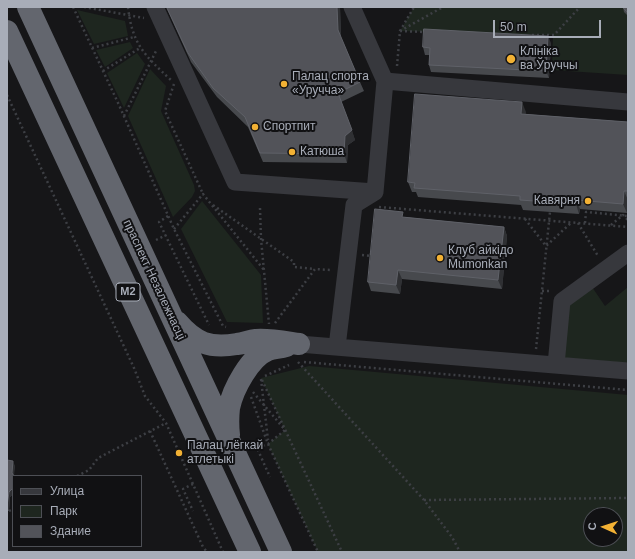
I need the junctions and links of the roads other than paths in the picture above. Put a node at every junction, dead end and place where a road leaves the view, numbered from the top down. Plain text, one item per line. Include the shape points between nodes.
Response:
1 (28, 7) edge
2 (352, 7) edge
3 (161, 20) edge
4 (7, 31) edge
5 (390, 82) junction
6 (628, 102) edge
7 (380, 196) junction
8 (628, 253) edge
9 (171, 316) junction
10 (337, 347) junction
11 (298, 353) junction
12 (556, 365) junction
13 (628, 371) edge
14 (229, 441) junction
15 (250, 552) edge
16 (281, 552) edge

1 - 9 highway, праспект Незалежнасці / М2
2 - 5 street
3 - 7 street via 235,182
4 - 15 highway, М2
5 - 6 street
5 - 7 street
7 - 10 street via 354,205
8 - 12 street via 562,300
9 - 11 highway via 185,331 210,346 229,346 258,340
9 - 14 highway, праспект Незалежнасці / М2
10 - 11 street
10 - 12 street
11 - 14 highway via 268,350 257,357 247,369 238,383 229,408
12 - 13 street
14 - 16 highway, праспект Незалежнасці / М2

